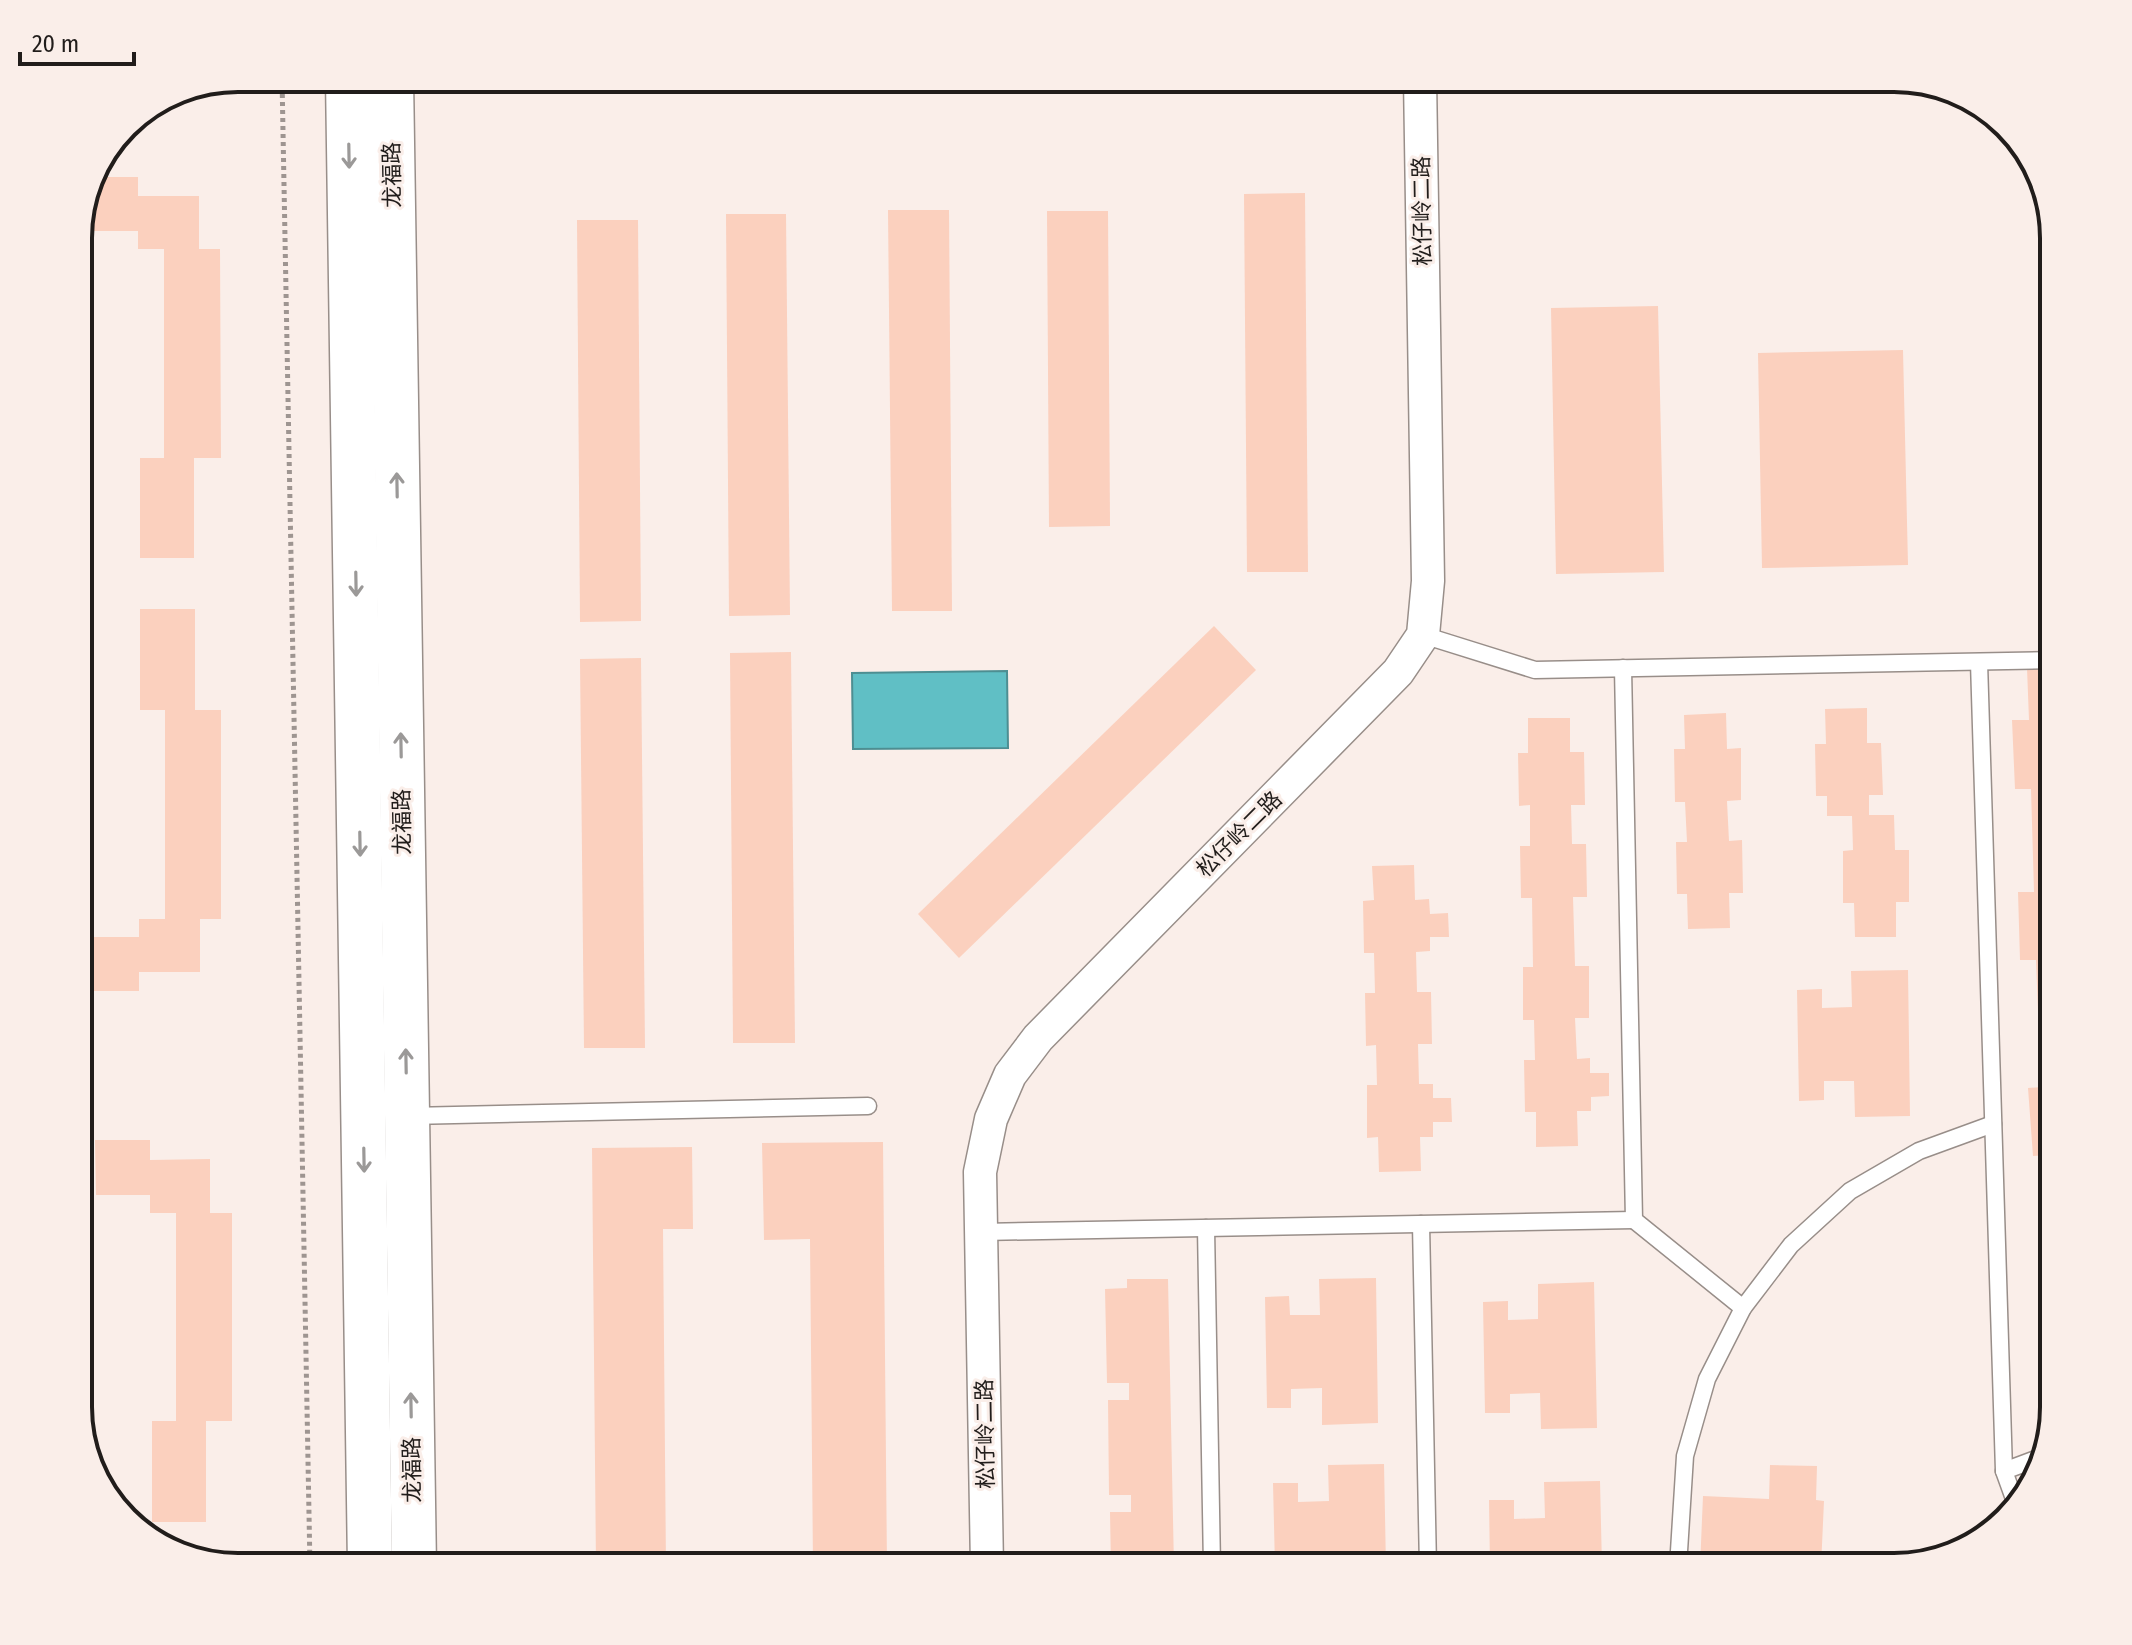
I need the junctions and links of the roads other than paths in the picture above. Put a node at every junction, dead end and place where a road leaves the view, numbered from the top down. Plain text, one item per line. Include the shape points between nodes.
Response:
1 (348, 92) edge
2 (391, 92) edge
3 (1420, 92) edge
4 (1423, 635) junction
5 (2040, 660) edge
6 (1979, 662) junction
7 (1623, 668) junction
8 (868, 1106) dead end
9 (385, 1117) junction
10 (1993, 1124) junction
11 (1634, 1220) junction
12 (1421, 1224) junction
13 (1206, 1228) junction
14 (982, 1232) junction
15 (1743, 1308) junction
16 (2029, 1462) edge
17 (2004, 1471) junction
18 (2012, 1493) edge
19 (370, 1553) edge
20 (413, 1553) edge
21 (987, 1553) edge
22 (1212, 1553) edge
23 (1428, 1553) edge
24 (1679, 1553) edge

1 -> 9 street, 龙福路
9 -> 2 street, 龙福路
3 - 4 street, 松仔岭二路 via 1428,581
4 - 7 lane via 1535,670
4 - 14 street, 松仔岭二路 via 1398,672 1038,1038 1010,1075 991,1119 980,1172
5 - 6 lane
6 - 7 lane
6 - 10 lane
7 - 11 lane
8 - 9 lane
9 -> 19 street, 龙福路
20 -> 9 street, 龙福路
10 - 15 lane via 1919,1151 1850,1191 1791,1245
10 - 17 lane
11 - 12 lane
11 - 15 lane
12 - 13 lane
12 - 23 lane
13 - 14 lane
13 - 22 lane
14 - 21 street, 松仔岭二路
15 - 24 lane via 1707,1379 1685,1456
16 - 17 lane
17 - 18 lane

